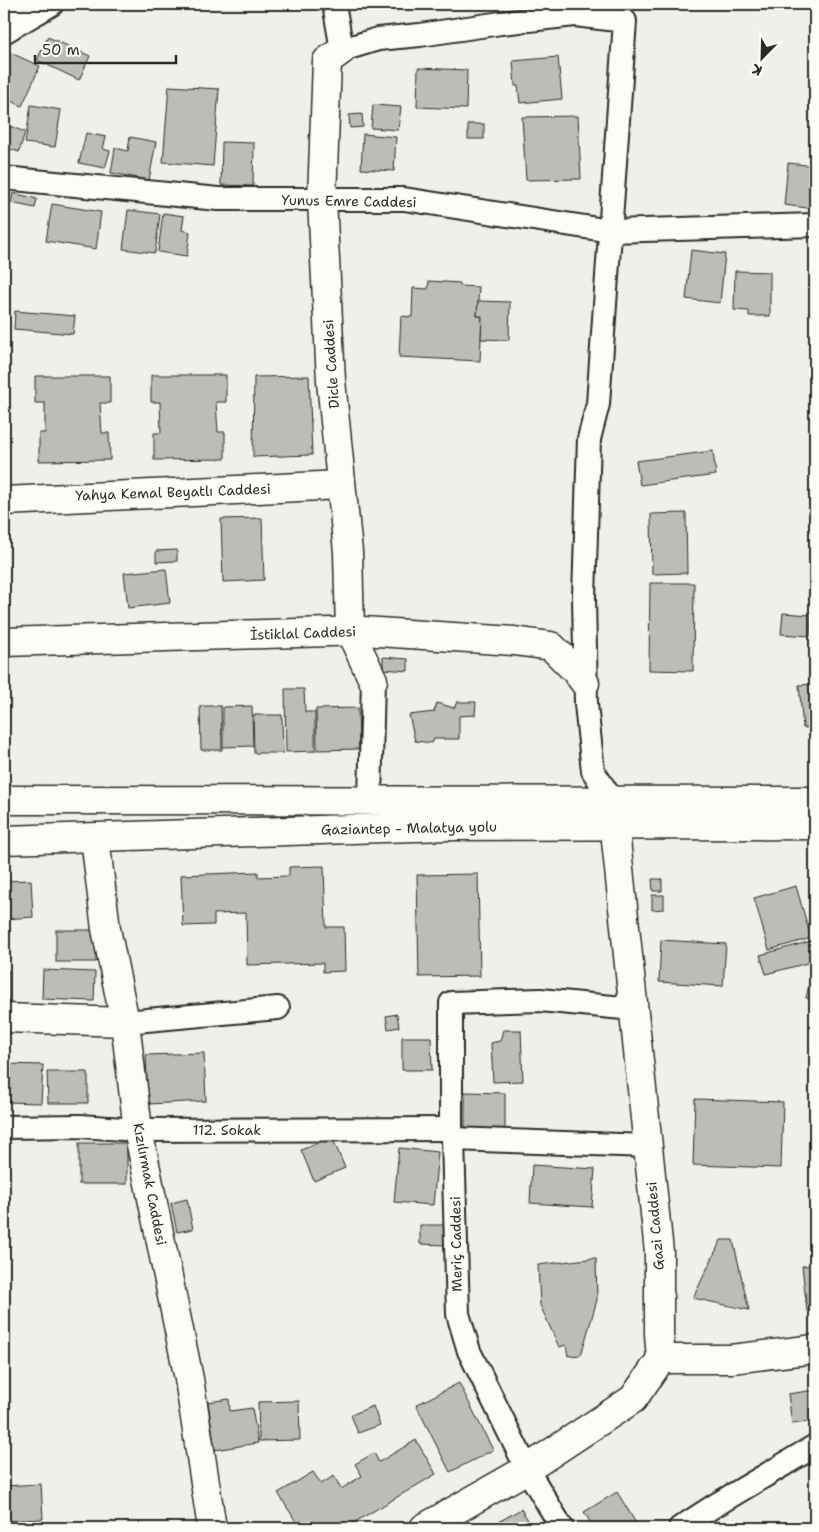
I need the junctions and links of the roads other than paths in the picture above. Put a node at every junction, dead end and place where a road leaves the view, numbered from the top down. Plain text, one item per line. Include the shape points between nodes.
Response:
1 (52, 4) edge
2 (334, 4) edge
3 (4, 5) edge
4 (626, 12) edge
5 (23, 20) junction
6 (4, 32) edge
7 (342, 50) junction
8 (4, 178) edge
9 (322, 199) junction
10 (814, 225) edge
11 (611, 231) junction
12 (341, 485) junction
13 (4, 501) edge
14 (350, 631) junction
15 (4, 642) edge
16 (373, 680) joint
17 (585, 683) junction
18 (4, 800) edge
19 (370, 800) junction
20 (815, 800) edge
21 (613, 813) junction
22 (815, 825) edge
23 (95, 838) junction
24 (4, 840) edge
25 (278, 1008) dead end
26 (633, 1009) junction
27 (4, 1018) edge
28 (124, 1022) junction
29 (4, 1127) edge
30 (138, 1130) junction
31 (452, 1134) junction
32 (648, 1146) junction
33 (815, 1349) edge
34 (661, 1359) junction
35 (815, 1446) edge
36 (528, 1469) junction
37 (212, 1528) edge
38 (424, 1528) edge
39 (562, 1528) edge
40 (680, 1528) edge

1 - 5 street
2 - 7 street
3 - 5 street
4 - 7 street via 501,22 378,39
4 - 11 street
5 - 6 street
7 - 9 main road, Dicle Caddesi via 327,61
8 - 9 street, Yunus Emre Caddesi via 218,199
9 - 11 street, Yunus Emre Caddesi via 404,199
9 - 12 main road, Dicle Caddesi via 331,381
10 - 11 street, Yunus Emre Caddesi
11 - 17 street via 598,404 589,438
12 - 13 main road, Yahya Kemal Beyatlı Caddesi
12 - 14 main road, Dicle Caddesi via 348,552
14 - 15 main road, İstiklal Caddesi
14 - 16 main road, Dicle Caddesi
14 - 17 main road, İstiklal Caddesi via 505,640 551,646
16 - 19 street
17 - 21 street via 593,771
18 - 19 main road, Gaziantep - Malatya yolu
19 - 21 main road, Gaziantep - Malatya yolu
20 - 21 main road, Gaziantep - Malatya yolu
21 - 22 main road, Gaziantep - Malatya yolu
21 - 23 main road, Gaziantep - Malatya yolu via 447,826
21 - 26 main road, Gazi Caddesi
23 - 24 main road, Gaziantep - Malatya yolu
23 - 28 main road, Kızılırmak Caddesi via 106,929
25 - 28 street
26 - 31 street, Meriç Caddesi via 540,1000 451,1003
26 - 32 main road, Gazi Caddesi
27 - 28 main road
28 - 30 main road, Kızılırmak Caddesi
29 - 30 street, 112. Sokak via 80,1126
30 - 31 street, 112. Sokak
30 - 37 main road, Kızılırmak Caddesi via 189,1379
31 - 32 street, 112. Sokak
31 - 36 street, Meriç Caddesi via 458,1314 469,1351
32 - 34 main road, Gazi Caddesi via 659,1252
33 - 34 main road via 731,1359
34 - 36 main road via 633,1399
35 - 40 street
36 - 38 main road
36 - 39 street, Meriç Caddesi

